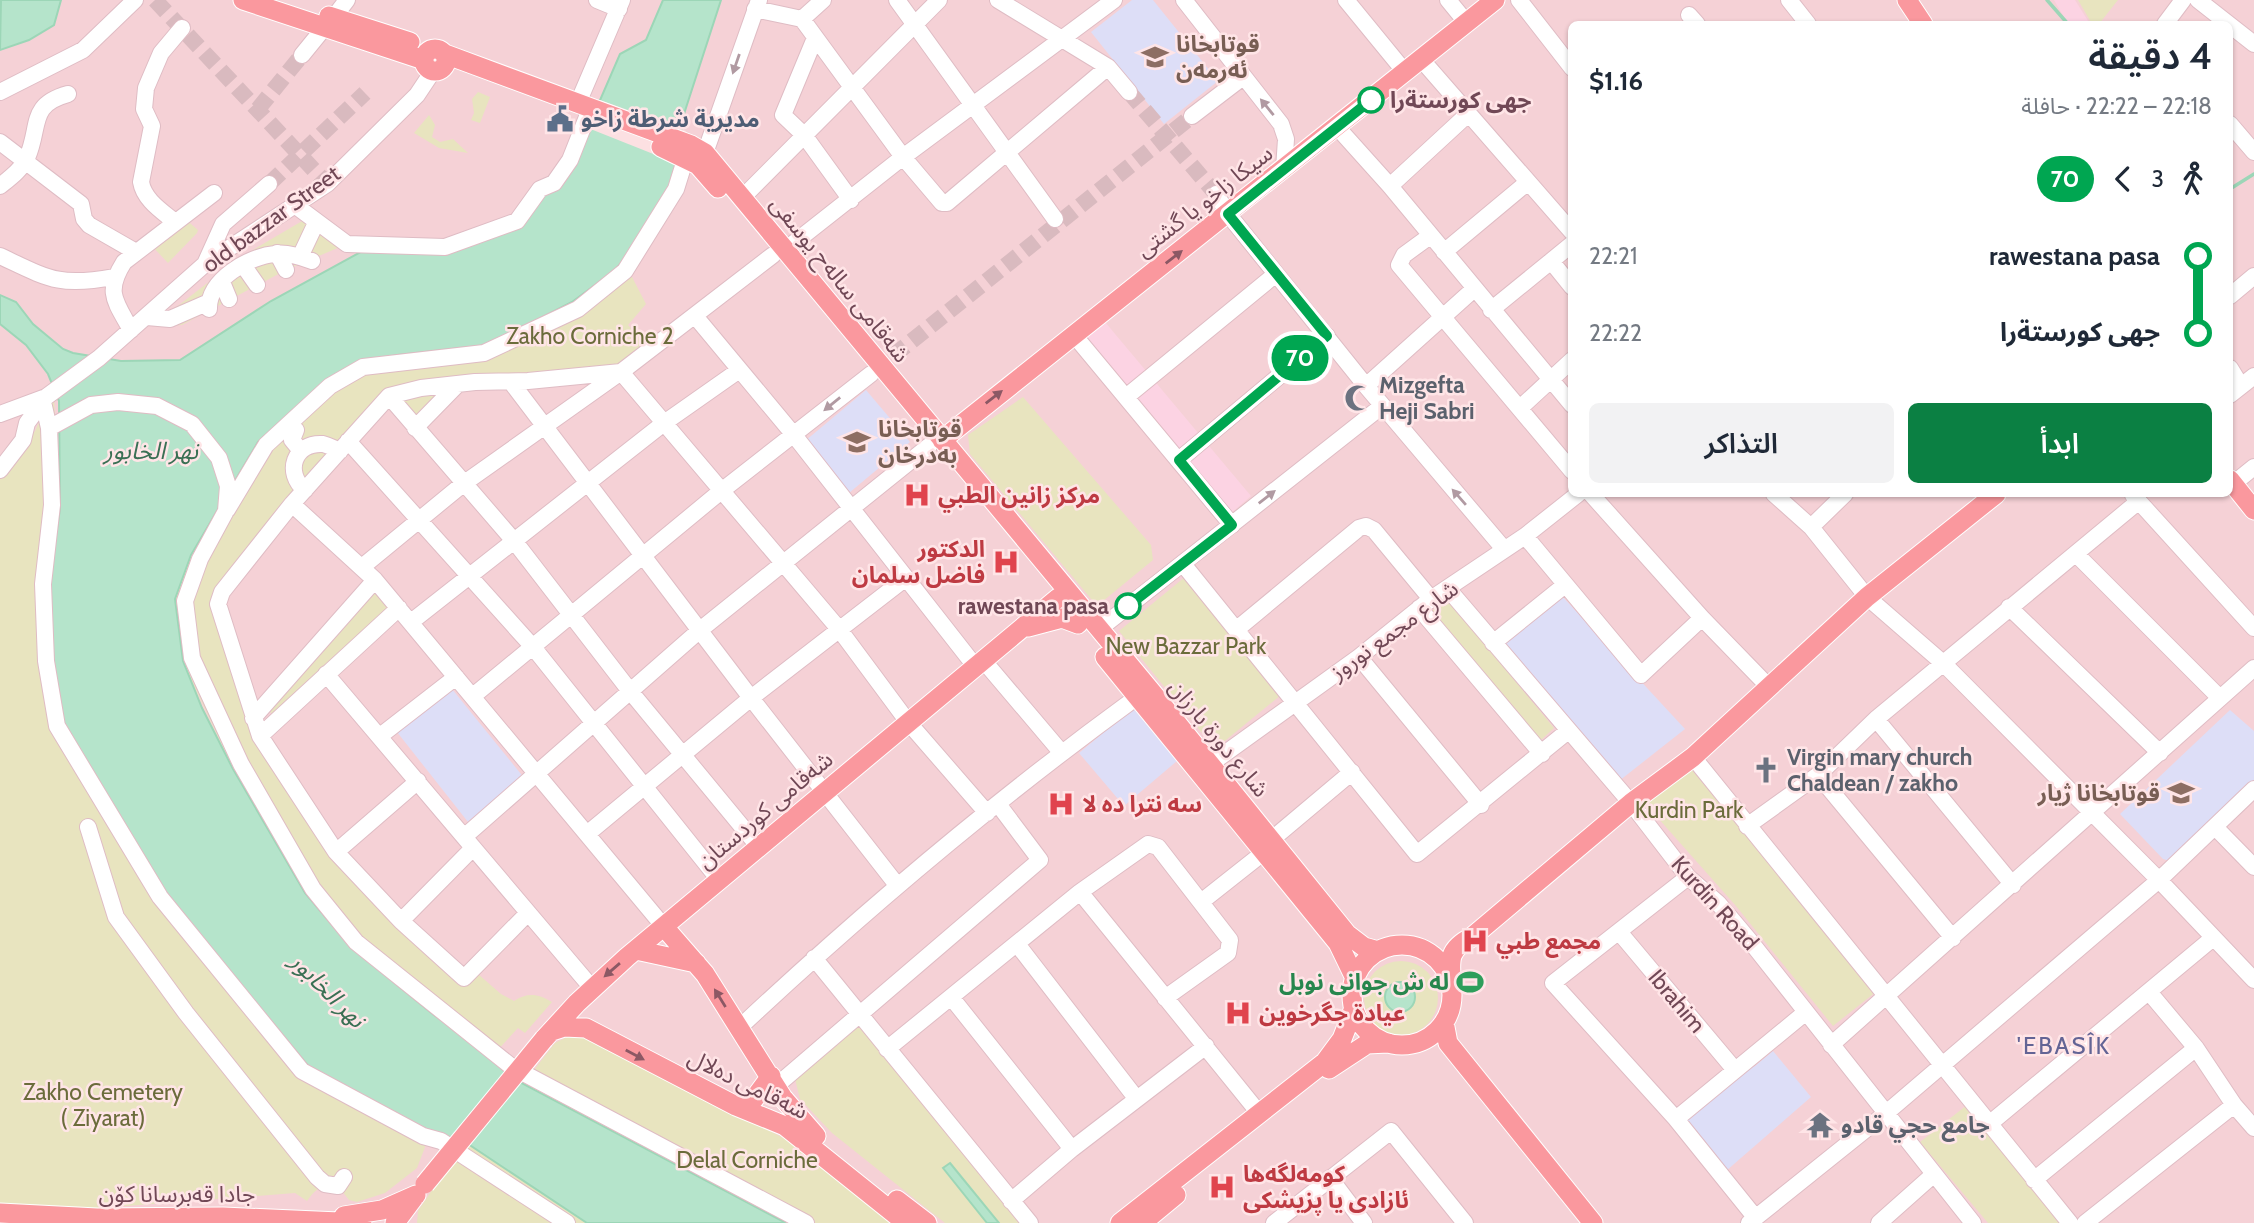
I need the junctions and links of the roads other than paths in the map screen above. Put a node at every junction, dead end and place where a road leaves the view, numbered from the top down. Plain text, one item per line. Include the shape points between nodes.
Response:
1 (135, 0) edge
2 (243, 0) edge
3 (279, 0) edge
4 (347, 0) edge
5 (597, 0) edge
6 (823, 0) edge
7 (897, 0) edge
8 (939, 0) edge
9 (999, 0) edge
10 (1114, 0) edge
11 (1184, 0) edge
12 (1346, 0) edge
13 (1448, 0) edge
14 (1495, 0) edge
15 (1519, 0) edge
16 (1788, 0) edge
17 (1907, 0) edge
18 (2183, 0) edge
19 (2198, 0) edge
20 (757, 4) edge
21 (620, 5) edge
22 (802, 19) junction
23 (1806, 21) edge
24 (1921, 21) edge
25 (2167, 21) edge
26 (2225, 21) edge
27 (1466, 22) junction
28 (329, 23) junction
29 (913, 26) junction
30 (181, 28) dead end
31 (2233, 28) edge
32 (815, 38) junction
33 (1060, 40) junction
34 (2254, 44) edge
35 (302, 55) tunnel mouth
36 (1420, 59) junction
37 (435, 60) junction
38 (1568, 63) edge
39 (1108, 67) junction
40 (41, 70) junction
41 (1405, 72) junction
42 (1243, 78) junction
43 (850, 87) junction
44 (0, 92) edge
45 (1129, 92) tunnel mouth
46 (971, 106) junction
47 (588, 111) junction
48 (1467, 115) junction
49 (1192, 116) tunnel mouth
50 (1337, 127) junction
51 (2233, 128) edge
52 (804, 135) junction
53 (0, 142) edge
54 (694, 152) junction
55 (2254, 152) edge
56 (1005, 153) junction
57 (903, 157) junction
58 (26, 161) junction
59 (1284, 169) junction
60 (1528, 182) junction
61 (270, 184) tunnel mouth
62 (0, 186) edge
63 (1390, 186) junction
64 (214, 193) dead end
65 (1216, 194) tunnel mouth
66 (742, 198) junction
67 (851, 200) junction
68 (296, 206) junction
69 (1228, 214) junction
70 (1055, 219) dead end
71 (175, 222) junction
72 (316, 223) junction
73 (1568, 227) edge
74 (1430, 236) junction
75 (1568, 247) edge
76 (136, 252) junction
77 (1444, 252) junction
78 (277, 253) junction
79 (779, 253) junction
80 (0, 256) edge
81 (1551, 261) junction
82 (205, 264) junction
83 (243, 265) junction
84 (286, 270) dead end
85 (1276, 274) junction
86 (2254, 276) edge
87 (114, 277) junction
88 (222, 282) junction
89 (1568, 282) edge
90 (257, 285) dead end
91 (1474, 289) junction
92 (2233, 294) edge
93 (229, 299) dead end
94 (1492, 310) junction
95 (695, 316) junction
96 (147, 317) junction
97 (1443, 317) junction
98 (131, 330) junction
99 (1074, 335) junction
100 (1327, 336) junction
101 (1568, 363) edge
102 (881, 365) junction
103 (738, 370) junction
104 (621, 372) junction
105 (1550, 379) junction
106 (511, 382) junction
107 (458, 384) junction
108 (1366, 387) junction
109 (389, 396) junction
110 (1126, 397) junction
111 (44, 399) junction
112 (1568, 400) edge
113 (1382, 406) junction
114 (1520, 408) junction
115 (0, 415) edge
116 (664, 423) junction
117 (52, 427) junction
118 (545, 427) junction
119 (415, 428) junction
120 (794, 435) junction
121 (289, 438) junction
122 (344, 446) junction
123 (939, 448) junction
124 (1179, 460) junction
125 (1568, 466) edge
126 (2254, 467) edge
127 (0, 469) edge
128 (2233, 481) edge
129 (463, 484) junction
130 (589, 484) junction
131 (2233, 484) edge
132 (305, 490) junction
133 (720, 492) junction
134 (1574, 497) edge
135 (1594, 497) edge
136 (1777, 497) edge
137 (1842, 497) edge
138 (1992, 497) edge
139 (2135, 497) edge
140 (292, 504) junction
141 (851, 508) junction
142 (2254, 510) edge
143 (418, 519) junction
144 (218, 523) junction
145 (1232, 525) junction
146 (1811, 527) junction
147 (1525, 536) junction
148 (515, 542) junction
149 (1504, 549) junction
150 (2076, 554) junction
151 (643, 556) junction
152 (783, 564) junction
153 (1183, 564) junction
154 (362, 567) junction
155 (471, 577) junction
156 (906, 578) junction
157 (375, 580) junction
158 (1565, 585) junction
159 (1448, 590) junction
160 (1867, 597) junction
161 (1058, 598) junction
162 (1425, 604) junction
163 (2009, 607) junction
164 (399, 608) junction
165 (571, 614) junction
166 (1702, 618) junction
167 (411, 622) junction
168 (1078, 624) junction
169 (2254, 628) edge
170 (839, 629) junction
171 (1237, 629) junction
172 (700, 630) junction
173 (1098, 630) junction
174 (1017, 631) junction
175 (1493, 643) junction
176 (533, 647) junction
177 (1359, 657) junction
178 (979, 663) junction
179 (1943, 663) junction
180 (2254, 668) edge
181 (327, 674) junction
182 (456, 677) junction
183 (1768, 686) junction
184 (630, 691) junction
185 (473, 696) junction
186 (1137, 697) junction
187 (751, 698) junction
188 (2220, 698) junction
189 (1295, 701) junction
190 (253, 718) junction
191 (1876, 719) junction
192 (594, 722) junction
193 (908, 722) junction
194 (1568, 732) junction
195 (260, 736) junction
196 (380, 736) junction
197 (1061, 752) junction
198 (2160, 753) junction
199 (682, 754) junction
200 (1542, 754) junction
201 (1693, 757) junction
202 (1209, 765) junction
203 (1352, 772) junction
204 (537, 773) junction
205 (1818, 775) junction
206 (418, 781) junction
207 (645, 786) junction
208 (2254, 789) edge
209 (825, 792) junction
210 (1631, 803) junction
211 (1481, 805) junction
212 (993, 808) junction
213 (2092, 815) junction
214 (1747, 826) junction
215 (88, 827) dead end
216 (2216, 827) junction
217 (587, 834) junction
218 (468, 842) junction
219 (758, 846) junction
220 (1267, 846) junction
221 (336, 852) junction
222 (2254, 867) edge
223 (1688, 877) junction
224 (2159, 880) junction
225 (720, 881) junction
226 (2013, 885) junction
227 (897, 886) junction
228 (1080, 892) junction
229 (1201, 902) junction
230 (527, 914) junction
231 (401, 921) junction
232 (665, 928) junction
233 (1619, 933) junction
234 (1472, 937) junction
235 (1953, 938) junction
236 (2213, 938) junction
237 (1017, 944) junction
238 (636, 950) junction
239 (1378, 951) junction
240 (1426, 951) junction
241 (814, 958) junction
242 (696, 963) junction
243 (1355, 978) junction
244 (2254, 980) edge
245 (1452, 989) junction
246 (589, 991) junction
247 (2149, 992) junction
248 (1887, 994) junction
249 (951, 997) junction
250 (1166, 998) junction
251 (1354, 1008) junction
252 (1806, 1012) junction
253 (860, 1014) junction
254 (1444, 1023) junction
255 (739, 1028) junction
256 (547, 1035) junction
257 (599, 1035) junction
258 (1420, 1041) junction
259 (1388, 1043) junction
260 (1831, 1045) junction
261 (1206, 1046) junction
262 (2196, 1048) junction
263 (887, 1049) junction
264 (1943, 1063) junction
265 (1735, 1070) junction
266 (773, 1081) junction
267 (1136, 1098) junction
268 (2234, 1105) junction
269 (736, 1106) junction
270 (1259, 1113) junction
271 (1885, 1114) junction
272 (1676, 1119) junction
273 (1988, 1125) junction
274 (2254, 1128) edge
275 (1072, 1149) junction
276 (1933, 1175) junction
277 (344, 1177) dead end
278 (1329, 1178) junction
279 (2034, 1180) junction
280 (420, 1189) junction
281 (1011, 1201) junction
282 (0, 1213) edge
283 (321, 1220) junction
284 (1752, 1220) edge
285 (358, 1222) edge
286 (1881, 1222) edge
287 (395, 1223) edge
288 (567, 1223) edge
289 (806, 1223) edge
290 (906, 1223) edge
291 (927, 1223) edge
292 (1030, 1223) edge
293 (1120, 1223) edge
294 (1142, 1223) edge
295 (1274, 1223) edge
296 (1364, 1223) edge
297 (1465, 1223) edge
298 (1579, 1223) edge
299 (1593, 1223) edge
300 (1973, 1223) edge
301 (2070, 1223) edge
302 (2085, 1223) edge

1 - 40 street via 83,50
2 - 28 main road
3 - 28 main road
4 - 28 street
5 - 21 street
6 - 22 street
7 - 29 street
8 - 29 street
9 - 33 street
10 - 33 street
11 - 42 street
12 - 41 street
13 - 27 street
14 - 27 main road, سیکا زاخو یا گشتى
15 - 38 street
16 - 23 street
17 - 24 main road
18 - 25 street
19 - 26 street
20 - 22 street
20 -> 54 street
21 - 47 street
22 - 32 street
27 - 36 main road, سیکا زاخو یا گشتى
28 - 35 street
28 - 37 main road
29 - 43 street
29 - 46 street
30 - 71 street via 160,53 146,88 144,109 152,126 141,182 150,202
31 - 34 street
32 - 43 street
32 - 52 street via 783,115
33 - 39 street
33 - 46 street
36 - 41 main road, سیکا زاخو یا گشتى
36 - 48 street
37 - 47 main road
37 - 68 street, old bazzar Street via 417,95 327,184
39 - 45 street
39 - 56 street
40 - 44 street
40 - 58 street via 61,96 40,109
41 - 50 main road, سیکا زاخو یا گشتى
42 - 49 street
59 -> 42 street via 1287,154 1281,124
43 - 52 street
43 - 57 street
46 - 56 street
46 - 57 street
47 - 54 main road
47 - 72 street via 570,160 517,221 446,247 347,244
48 - 60 street
48 - 63 street
50 - 59 main road, سیکا زاخو یا گشتى
50 - 63 street
51 - 55 street
52 - 66 street
52 - 67 street
53 - 58 street
54 - 66 main road, شەقامی سالەح یوسفی
54 - 79 main road, شەقامی سالەح یوسفی via 704,171
54 - 121 street via 625,271 578,309 484,353 363,367 330,386
56 - 57 street via 947,203 942,203
56 - 70 street
57 - 67 street
58 - 62 street
58 - 76 street via 81,204 89,225
59 - 69 main road, سیکا زاخو یا گشتى
60 - 73 street
60 - 77 street
61 - 82 street via 223,224
63 - 74 street
64 - 71 street
65 - 69 street
66 - 79 main road, شەقامی سالەح یوسفی
67 - 79 street
68 - 72 street
68 - 82 street, old bazzar Street
69 - 85 street
99 -> 69 main road, سیکا زاخو یا گشتى
71 - 76 street
72 - 78 street via 306,259
74 - 77 street
74 - 97 street via 1404,255 1399,265
75 - 81 street
76 - 87 street
77 - 91 street
78 - 83 street
78 - 84 street
79 - 95 street
79 - 102 main road, شەقامی سالەح یوسفی
80 - 87 street via 57,281
81 - 89 street
81 - 94 street
82 - 96 street, old bazzar Street
83 - 88 street
83 - 90 street
85 - 100 street
85 - 110 street
86 - 92 street
87 - 98 street via 114,299
88 - 93 street
88 - 96 street via 209,306 170,319
91 - 94 street
91 - 97 street
94 - 105 street
95 - 103 street
95 - 104 street
96 - 98 street, old bazzar Street
97 - 108 street
97 - 114 street
98 - 111 street, old bazzar Street
99 - 110 street
123 -> 99 main road, سیکا زاخو یا گشتى
100 - 108 street
100 - 124 street
101 - 105 street
102 -> 120 street
102 - 123 main road, شەقامی سالەح یوسفی
103 - 116 street
103 - 120 street
104 - 106 street
104 - 116 street
104 - 118 street
105 - 112 street
105 - 114 street
106 - 107 street
106 - 118 street
107 - 109 street
107 - 119 street
108 - 113 street
109 - 119 street
109 - 122 street
110 - 124 street
111 - 115 street
111 - 117 street
111 - 127 street via 27,423 23,440
145 -> 113 street
149 -> 113 street
114 - 125 street
116 - 130 street
116 - 133 street
117 - 144 street via 91,405 118,402 157,406 192,424 224,468 226,511
117 - 288 street via 52,505 43,584 46,661 57,726 160,897 302,1071 423,1136 441,1141
118 - 129 street
118 - 130 street
119 - 129 street
120 - 133 street
120 - 141 street
121 - 122 street
121 - 132 street via 295,482
121 - 144 street via 266,445
122 - 132 street
122 - 143 street
123 - 141 street
123 - 161 main road, شارع دورة بارزان
123 - 173 main road, شارع دورة بارزان
124 - 145 street
126 - 128 street
129 - 143 street
129 - 148 street
130 - 148 street
130 - 151 street
131 - 142 main road
132 - 140 street
133 - 151 street
133 - 152 street
134 - 147 street, شارع مجمع نوروز
135 - 166 street
136 - 146 street
137 - 146 street
138 - 160 main road
139 - 150 street
139 - 169 street
140 - 154 street
140 - 190 street via 230,578 218,604
141 - 152 street
141 - 156 street
143 - 154 street
143 - 155 street
144 - 289 street via 185,601 192,658 241,764 313,889 356,942 512,1067
145 - 153 street
146 - 160 street
147 - 149 street, شارع مجمع نوروز
147 - 158 street
148 - 155 street
148 - 165 street
149 - 159 street, شارع مجمع نوروز
150 - 163 street
150 - 188 street
151 - 165 street
151 - 172 street
152 - 170 street
152 - 172 street
153 - 171 street
153 - 173 street
154 - 157 street
155 - 167 street
155 - 176 street
156 - 170 street
156 - 178 street
157 - 164 street
157 - 190 street
158 - 166 street via 1641,674
158 - 175 street
159 - 162 street, شارع مجمع نوروز
159 - 175 street, Kurdin Road
160 - 179 street
160 - 183 main road
161 - 168 main road, شارع دورة بارزان
161 - 174 main road, شەقامی کوردستان
162 - 171 street via 1374,530 1366,526
162 - 177 street, شارع مجمع نوروز
162 - 200 street
163 - 179 street
163 - 198 street
164 - 167 street
164 - 181 street
165 - 176 street
165 - 184 street
166 - 183 street
167 - 182 street
168 - 174 main road, شەقامی کوردستان via 1062,618
168 - 186 main road, شارع دورة بارزان
170 - 187 street
170 - 193 street
171 - 189 street
172 - 184 street
172 - 187 street
173 - 202 main road, شارع دورة بارزان via 1125,651
174 - 178 main road, شەقامی کوردستان
175 - 194 street, Kurdin Road
176 - 185 street
176 - 192 street
177 - 189 street, شارع مجمع نوروز
177 - 211 street
178 - 193 main road, شەقامی کوردستان
178 - 197 street
179 - 191 street
179 - 213 street
180 - 188 street
181 - 195 street
181 - 196 street
182 - 185 street
182 - 196 street
183 - 201 main road
184 - 192 street
184 - 199 street
185 - 204 street
186 - 197 street
186 - 220 main road, شارع دورة بارزان
187 - 199 street
187 - 209 street
188 - 198 street
189 - 202 street, شارع مجمع نوروز
189 - 203 street
190 - 195 street
191 - 205 street
191 - 226 street
192 - 204 street
192 - 207 street
193 - 209 main road, شەقامی کوردستان
193 - 212 street
194 - 200 street
194 - 210 street, Kurdin Road
195 - 221 street
196 - 206 street
197 - 212 street
198 - 213 street
199 - 207 street
199 - 219 street
200 - 211 street
201 - 210 main road
201 - 214 street
202 - 220 main road, شارع دورة بارزان
203 - 211 street via 1417,854
203 - 220 street
204 - 217 street
204 - 218 street
205 - 214 street
205 - 235 street
206 - 218 street
206 - 221 street
207 - 217 street
207 - 225 street
208 - 216 street
209 - 219 main road, شەقامی کوردستان
209 - 227 street
210 - 223 street, Kurdin Road
210 - 234 main road
212 - 227 street
212 - 253 street via 1040,860
213 - 224 street
213 - 226 street
214 - 248 street
215 - 277 street via 116,917 186,1013 317,1177 338,1186
216 - 222 street
216 - 224 street
217 - 232 street
218 - 230 street
218 - 231 street
219 - 225 main road, شەقامی کوردستان
220 - 229 street
220 - 239 main road, شارع دورة بارزان via 1352,939
220 - 243 main road via 1338,943
221 - 231 street
223 - 233 street
223 - 252 street, Kurdin Road via 1718,904
224 - 236 street
224 - 264 street
225 - 232 main road, شەقامی کوردستان
226 - 235 street
227 - 241 street
228 - 229 street via 1148,844 1158,847
228 - 237 street
228 - 250 street
229 - 250 street via 1231,946 1222,958
230 - 231 street via 464,978
230 - 246 street
232 - 238 main road, شەقامی کوردستان
232 - 242 main road, شەقامی دەلال
233 - 265 street, Ibrahim
233 - 272 street via 1553,983
234 - 240 main road
234 - 245 main road via 1457,945 1450,958
235 - 248 street
236 - 244 street
236 - 247 street
237 - 249 street
237 - 267 street
238 - 242 main road
238 -> 246 main road, شەقامی کوردستان
239 - 240 main road via 1402,945
239 - 243 main road
240 - 245 main road via 1443,967
241 - 253 street
241 - 255 street
255 -> 242 main road, شەقامی دەلال
243 - 251 main road
245 - 254 main road
246 - 256 main road, شەقامی کوردستان
246 - 257 main road
247 - 262 street
247 - 273 street
248 - 260 street
248 - 264 street
249 - 263 street
249 - 275 street
250 - 261 street
251 - 259 main road via 1366,1030
251 - 270 main road via 1342,1039 1325,1062
252 - 260 street, Kurdin Road
252 - 265 street
253 - 263 street
253 - 266 street
254 - 258 main road
254 - 299 main road via 1448,1043
255 - 266 main road, شەقامی دەلال
256 - 257 main road, شەقامی دەلال via 574,1026
256 - 280 main road, شەقامی کوردستان, bridge
257 -> 269 main road, شەقامی دەلال
258 - 259 main road
258 - 298 main road via 1441,1053
259 - 294 main road via 1367,1044 1342,1057
260 - 271 street, Kurdin Road
261 - 267 street
261 - 270 street
262 - 268 street
262 - 279 street
263 - 281 street
264 - 271 street
264 - 273 street
265 - 272 street
266 - 269 main road via 754,1099
266 - 291 main road, شەقامی دەلال via 809,1130
267 - 275 street
268 - 274 street
268 - 302 street
269 - 290 main road, شەقامی دەلال via 800,1136
270 - 293 main road
271 - 276 street, Kurdin Road
271 - 284 street
272 - 284 street
273 - 279 street
275 - 281 street
276 - 286 street
276 - 300 street, Kurdin Road
278 - 295 street
278 - 296 street
278 - 297 street via 1391,1131
279 - 301 street
280 - 283 main road via 382,1210
280 - 287 main road, شەقامی کوردستان
281 - 292 street
282 - 283 main road, جادا قەبرسانا کۆن
283 - 285 main road, جادا قەبرسانا کۆن

